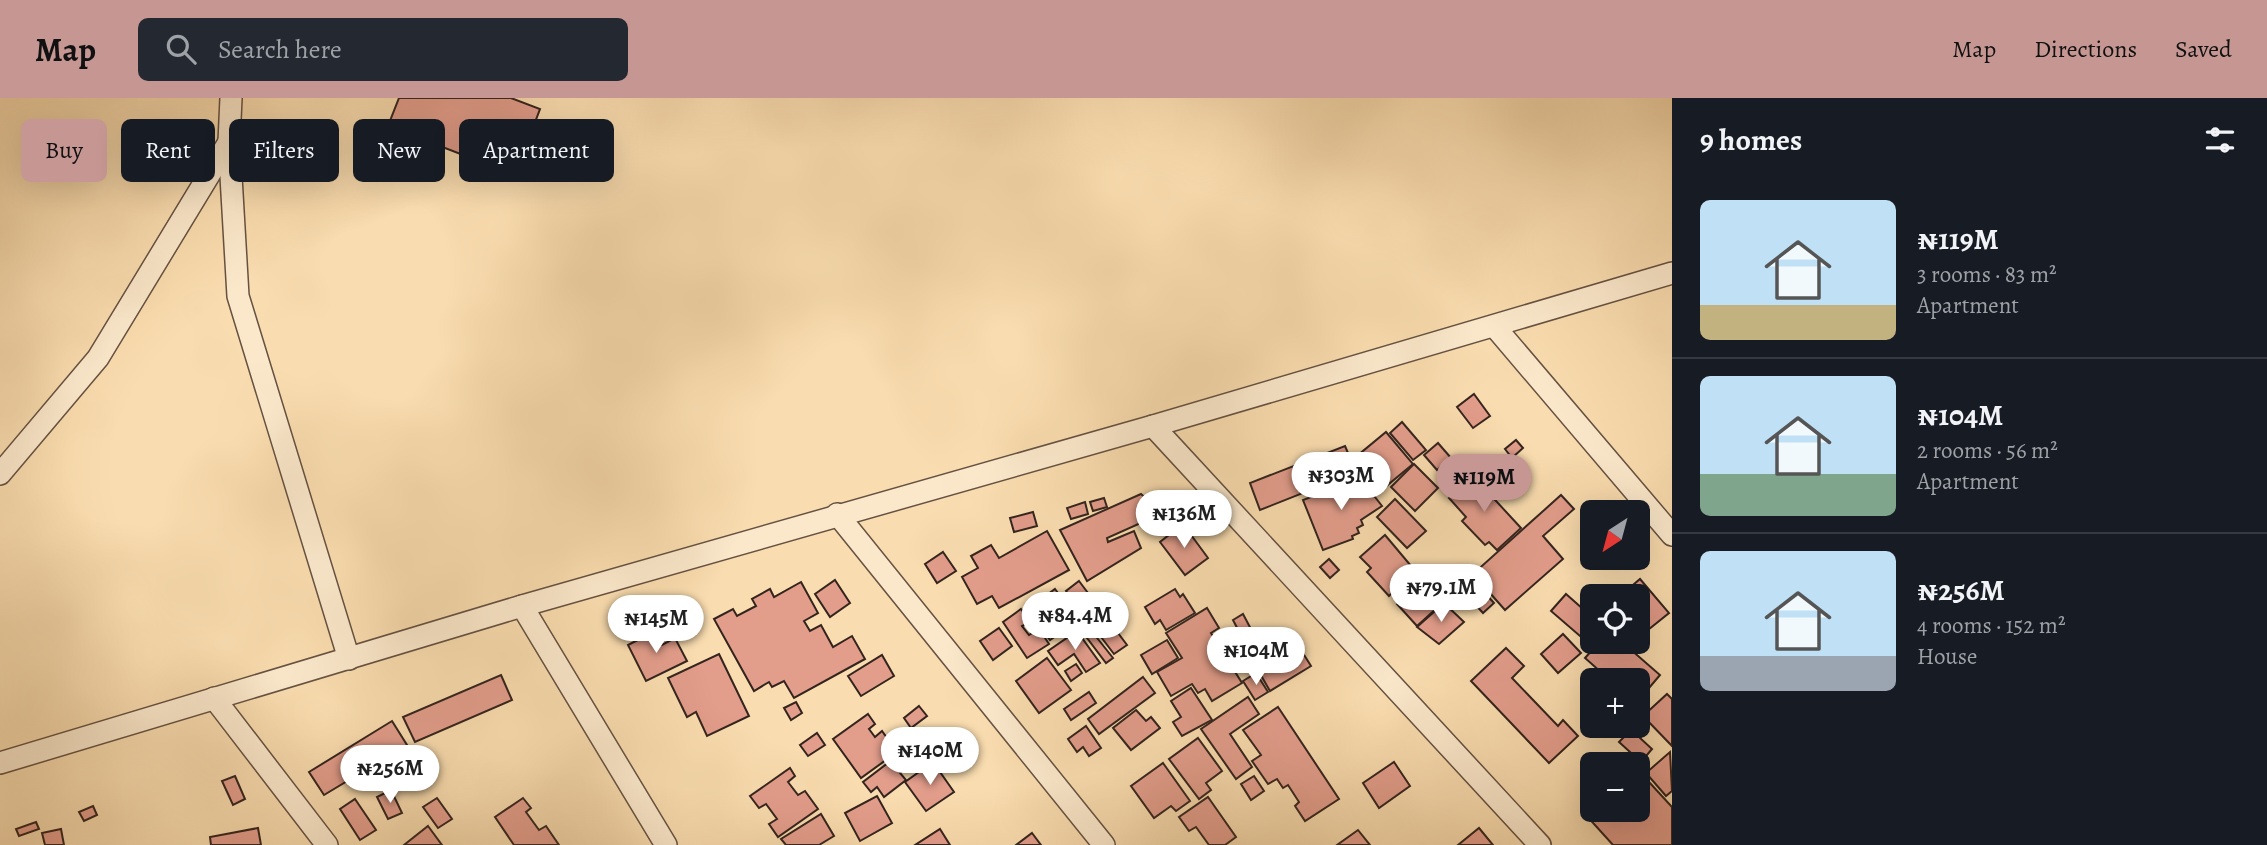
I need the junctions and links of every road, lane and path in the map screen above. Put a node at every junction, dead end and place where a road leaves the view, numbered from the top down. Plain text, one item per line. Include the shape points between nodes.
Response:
1 (231, 98) edge
2 (230, 119) edge
3 (229, 142) edge
4 (231, 182) edge
5 (1672, 273) edge
6 (1495, 327) junction
7 (1153, 426) junction
8 (0, 474) edge
9 (837, 514) junction
10 (1672, 535) edge
11 (522, 606) junction
12 (349, 659) junction
13 (214, 698) junction
14 (0, 763) edge
15 (327, 845) edge
16 (666, 845) edge
17 (1104, 845) edge
18 (1540, 845) edge

1 - 2 street
3 - 8 street via 98,358
4 - 12 street via 237,296
5 - 6 street
6 - 7 street
6 - 10 street
7 - 9 street
7 - 18 street
9 - 11 street
9 - 17 street
11 - 12 street
11 - 16 street
12 - 13 street
13 - 14 street
13 - 15 street

